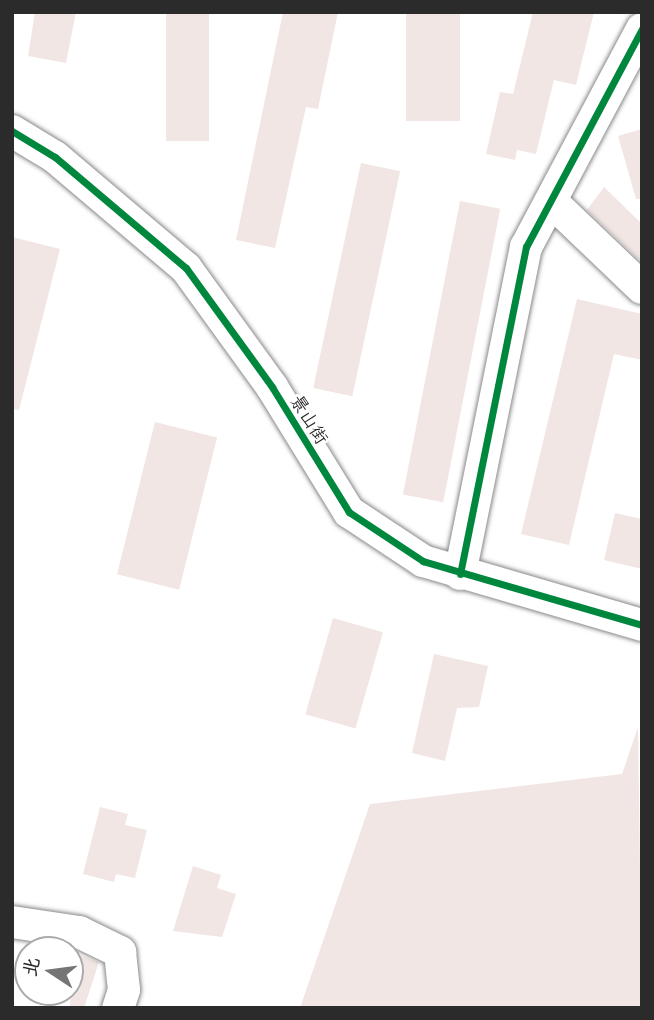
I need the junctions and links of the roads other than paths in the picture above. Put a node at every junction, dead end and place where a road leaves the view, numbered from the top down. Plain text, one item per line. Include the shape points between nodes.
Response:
1 (642, 29) edge
2 (12, 131) edge
3 (551, 201) junction
4 (642, 288) edge
5 (460, 574) junction
6 (642, 625) edge
7 (12, 922) edge
8 (118, 1008) edge

1 - 3 street
2 - 5 street, 景山街 via 55,157 186,268 272,387 349,512 423,561
3 - 4 street
3 - 5 street via 526,247
5 - 6 street, 景山街
7 - 8 street via 79,932 120,952 124,990

